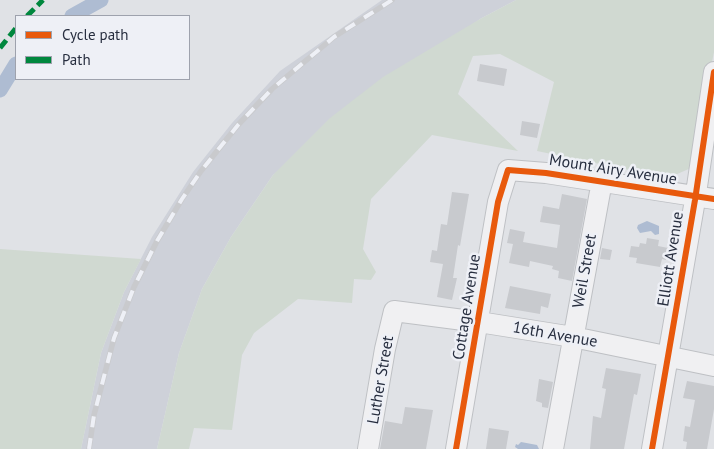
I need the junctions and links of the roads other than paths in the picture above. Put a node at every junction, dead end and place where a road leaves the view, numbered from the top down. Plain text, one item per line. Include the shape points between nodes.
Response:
1 (714, 72) edge
2 (508, 170) joint
3 (602, 181) junction
4 (704, 198) edge
5 (394, 311) joint
6 (479, 322) junction
7 (573, 337) junction
8 (669, 357) junction
9 (714, 366) edge
10 (368, 449) edge
11 (456, 449) edge
12 (553, 449) edge
13 (652, 449) edge

1 - 4 street, Elliott Avenue
2 - 3 street, Mount Airy Avenue
2 - 6 street, Cottage Avenue via 498,202
3 - 4 street, Mount Airy Avenue
3 - 7 street, Weil Street
4 - 8 street, Elliott Avenue
5 - 6 street, 16th Avenue
5 - 10 street, Luther Street
6 - 7 street, 16th Avenue
6 - 11 street, Cottage Avenue
7 - 8 street, 16th Avenue
7 - 12 street, Weil Street
8 - 9 street, 16th Avenue
8 - 13 street, Elliott Avenue

